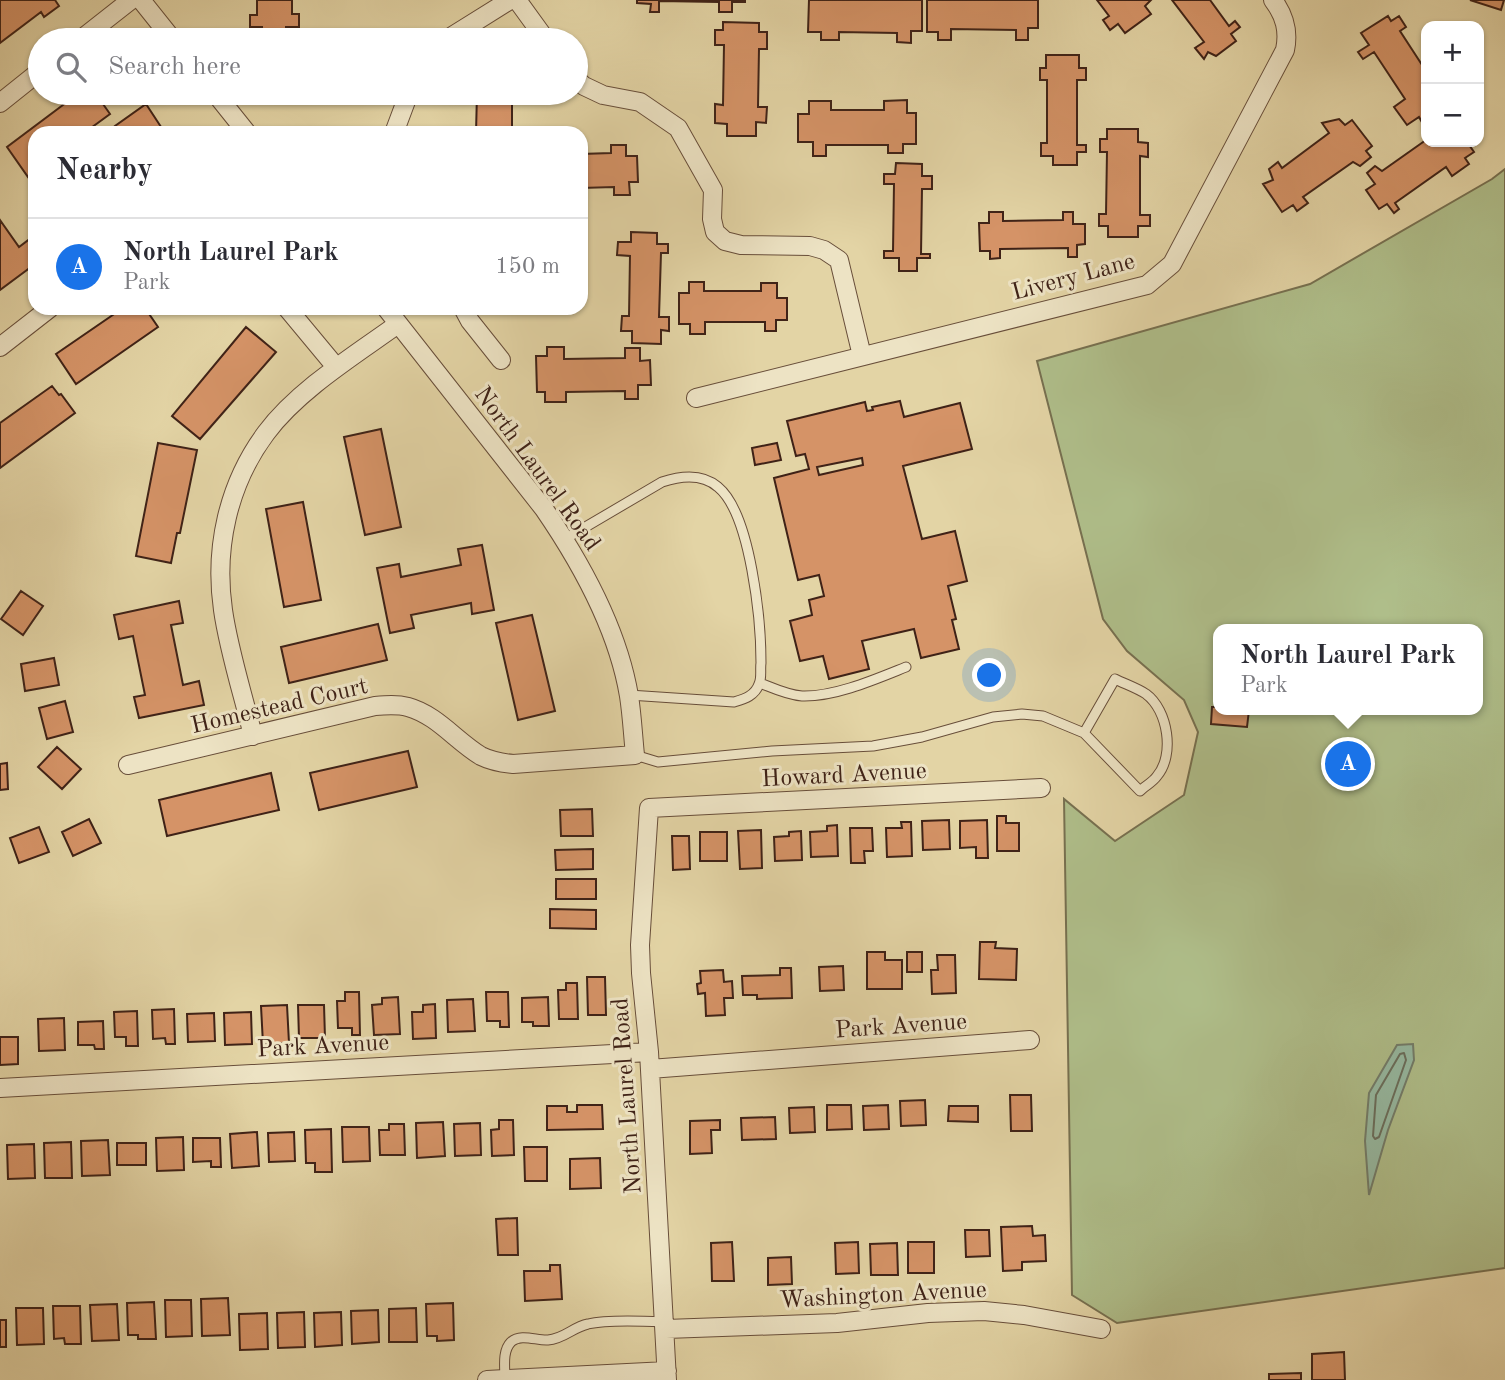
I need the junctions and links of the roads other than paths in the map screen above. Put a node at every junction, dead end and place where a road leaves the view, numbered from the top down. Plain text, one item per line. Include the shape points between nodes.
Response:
1 (131, 0) edge
2 (141, 0) edge
3 (510, 0) edge
4 (517, 0) edge
5 (1273, 0) edge
6 (95, 28) edge
7 (163, 28) edge
8 (465, 28) edge
9 (537, 28) edge
10 (28, 81) edge
11 (588, 88) edge
12 (0, 103) edge
13 (225, 105) edge
14 (404, 105) edge
15 (241, 126) edge
16 (397, 126) edge
17 (41, 315) edge
18 (293, 315) edge
19 (391, 315) edge
20 (467, 315) edge
21 (398, 324) junction
22 (0, 347) edge
23 (862, 356) junction
24 (500, 360) dead end
25 (336, 368) junction
26 (696, 398) dead end
27 (565, 539) junction
28 (906, 667) dead end
29 (760, 683) junction
30 (629, 695) junction
31 (1084, 733) junction
32 (253, 736) junction
33 (635, 755) junction
34 (128, 765) dead end
35 (1041, 788) dead end
36 (649, 808) joint
37 (1030, 1040) dead end
38 (649, 1060) junction
39 (0, 1088) edge
40 (666, 1325) junction
41 (1101, 1329) dead end
42 (667, 1376) edge
43 (496, 1380) edge

1 - 6 street
2 - 7 street
3 - 8 street
4 - 9 street
5 - 23 street, Livery Lane via 1286,28 1285,50 1172,264 1147,285
10 - 12 street
11 - 23 street via 640,102 678,128 713,190 715,232 725,241 810,246 839,260
13 - 15 street
14 - 16 street
17 - 22 street
18 - 25 street
19 - 21 street, North Laurel Road
20 - 24 street
21 - 25 street
21 - 27 street, North Laurel Road
23 - 26 street, Livery Lane
25 - 32 street via 267,433 227,514 220,568 223,612
27 - 29 lane via 662,482 690,477 716,484 727,494 751,563 761,641
27 - 30 street, North Laurel Road via 608,628
28 - 29 lane via 816,695 800,696
29 - 30 lane via 753,694 734,702
30 - 33 street, North Laurel Road
31 - 31 lane via 1140,791 1158,775 1166,756 1166,734 1158,708 1146,695 1115,679
31 - 33 lane via 1043,716 1022,714 873,746 658,762
32 - 33 street, Homestead Court via 393,705 425,714 480,756 495,762
32 - 34 street, Homestead Court
35 - 36 street, Howard Avenue
36 - 38 street, North Laurel Road via 640,945
37 - 38 street, Park Avenue
38 - 39 street, Park Avenue
38 - 40 street, North Laurel Road
40 - 41 street, Washington Avenue via 837,1323 984,1311
40 - 42 street, North Laurel Road
40 - 43 lane via 646,1321 588,1324 565,1337 518,1338 511,1342
42 - 43 street

